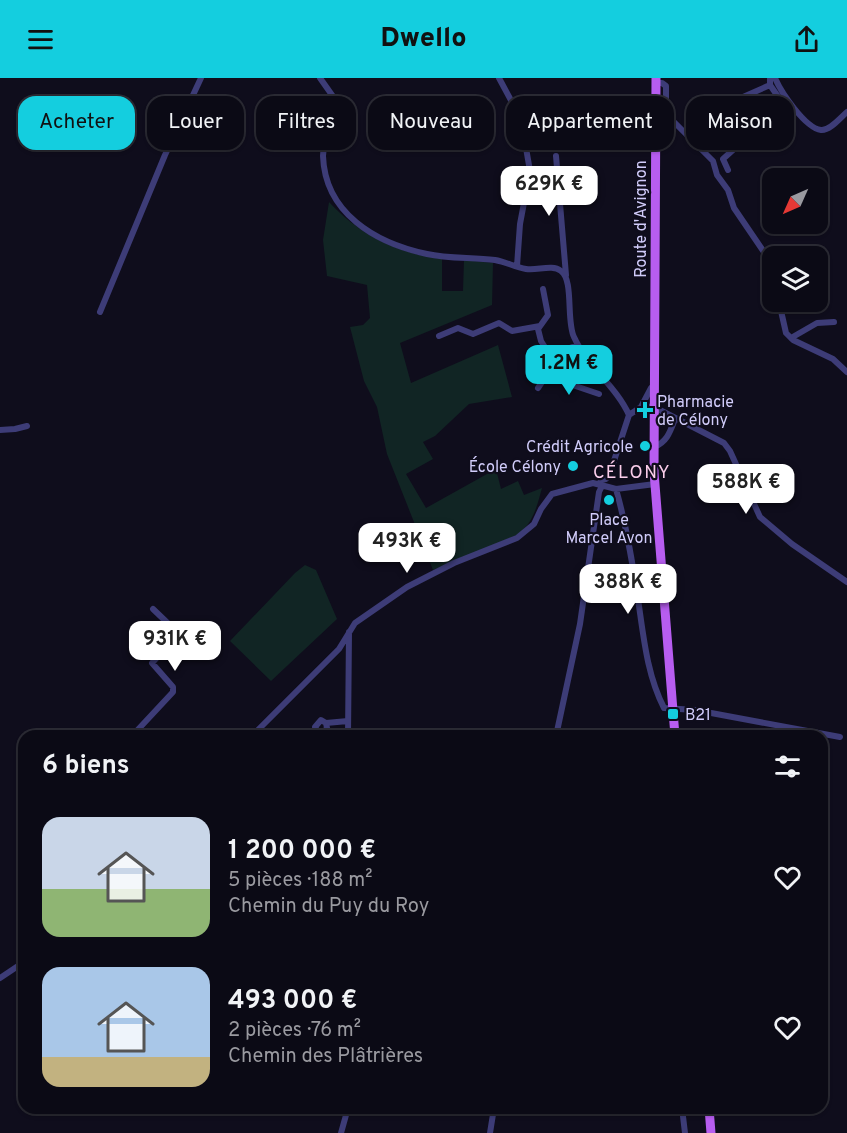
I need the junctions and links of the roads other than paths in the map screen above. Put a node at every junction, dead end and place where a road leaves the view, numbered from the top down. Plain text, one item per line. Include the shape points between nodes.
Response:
1 (201, 78) edge
2 (320, 78) edge
3 (500, 78) edge
4 (657, 80) edge
5 (772, 80) edge
6 (742, 96) edge
7 (778, 96) edge
8 (847, 112) edge
9 (733, 150) edge
10 (556, 156) dead end
11 (728, 170) dead end
12 (762, 249) edge
13 (517, 267) junction
14 (566, 276) junction
15 (543, 289) dead end
16 (100, 312) dead end
17 (781, 312) edge
18 (834, 322) dead end
19 (654, 325) junction
20 (540, 326) junction
21 (439, 336) dead end
22 (791, 338) junction
23 (578, 345) junction
24 (550, 355) junction
25 (847, 372) edge
26 (546, 376) junction
27 (538, 388) dead end
28 (599, 394) dead end
29 (649, 407) junction
30 (629, 415) junction
31 (675, 419) junction
32 (27, 426) dead end
33 (0, 430) edge
34 (654, 447) junction
35 (604, 484) junction
36 (653, 485) junction
37 (616, 489) junction
38 (847, 582) edge
39 (153, 609) dead end
40 (349, 632) junction
41 (672, 708) junction
42 (348, 721) junction
43 (326, 723) dead end
44 (138, 730) edge
45 (258, 730) edge
46 (348, 730) edge
47 (557, 730) edge
48 (674, 730) edge
49 (802, 730) edge
50 (828, 735) edge
51 (840, 737) dead end
52 (18, 966) edge
53 (0, 978) edge
54 (346, 1114) edge
55 (493, 1114) edge
56 (683, 1114) edge
57 (709, 1114) edge
58 (341, 1133) edge
59 (489, 1133) edge
60 (685, 1133) edge
61 (711, 1133) edge

1 - 16 street
2 - 13 street via 344,112 341,125 329,138 323,154 331,194 346,214 379,237 426,254 495,260
3 - 13 street via 521,119 530,171
4 - 12 street via 666,86 666,109 672,120 713,161 734,208
4 - 19 main road, Route d'Avignon
5 - 6 street
5 - 7 street
5 - 8 street via 813,127 828,128
9 - 11 street via 723,159
10 - 14 street
13 - 14 street via 556,268
14 - 23 street via 569,318
15 - 20 street via 548,315
17 - 22 street
18 - 22 street via 817,323
19 - 29 main road, Route d'Avignon
19 - 29 main road, Route d'Avignon
20 - 21 street via 512,331 499,323 474,334 458,328
20 - 24 street via 541,341
22 - 25 street via 833,359
23 - 24 street
23 - 30 street
24 - 26 street
26 - 27 street
26 - 28 street
29 - 30 street
29 - 31 street
29 - 34 main road, Route d'Avignon
29 - 36 main road, Route d'Avignon
30 - 35 street
31 - 34 street via 662,444
31 - 38 street via 724,443 760,518
32 - 33 street
34 - 36 main road, Route d'Avignon
35 - 37 street
35 - 40 street via 552,494 534,524 517,538 407,587 355,623
35 - 47 street via 598,492 580,624
36 - 37 street
36 - 41 main road, Route d'Avignon
37 - 41 street via 627,529 653,683 664,708
39 - 44 street via 177,632 152,663 173,692
40 - 42 street
40 - 45 street via 339,649
41 - 48 main road, Route d'Avignon
41 - 49 street
42 - 43 street
42 - 46 street
50 - 51 street
52 - 53 street
54 - 58 street
55 - 59 street
56 - 60 street
57 - 61 main road

